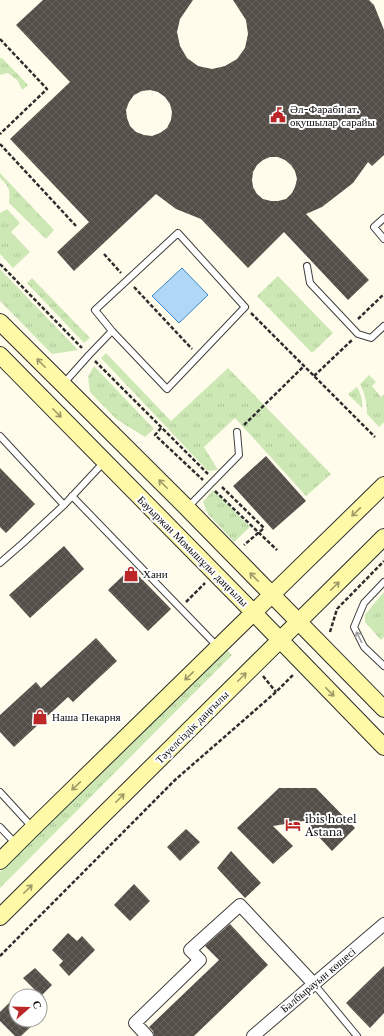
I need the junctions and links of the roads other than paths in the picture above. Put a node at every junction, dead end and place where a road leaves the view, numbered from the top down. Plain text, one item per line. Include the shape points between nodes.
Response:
1 (384, 218) edge
2 (384, 239) edge
3 (307, 266) dead end
4 (0, 322) edge
5 (384, 326) edge
6 (112, 331) junction
7 (0, 355) edge
8 (63, 384) junction
9 (237, 432) road end
10 (0, 436) edge
11 (104, 461) junction
12 (384, 485) edge
13 (72, 496) junction
14 (64, 505) junction
15 (188, 508) junction
16 (384, 538) edge
17 (0, 563) edge
18 (384, 582) edge
19 (272, 594) junction
20 (254, 612) junction
21 (298, 622) junction
22 (280, 640) junction
23 (218, 647) junction
24 (384, 666) edge
25 (384, 710) edge
26 (384, 747) edge
27 (0, 792) edge
28 (0, 827) edge
29 (33, 828) junction
30 (17, 845) junction
31 (0, 861) edge
32 (0, 917) edge
33 (384, 924) edge
34 (314, 984) junction
35 (147, 1036) edge
36 (253, 1036) edge
37 (357, 1036) edge

1 - 2 lane via 374,228
3 - 5 lane via 310,283 358,334 370,338
8 -> 4 main road
6 - 6 lane via 95,310 178,233 245,308 167,388
6 - 8 lane
7 -> 11 main road, Бауыржан Момышұлы даңғылы
15 -> 8 main road
9 - 15 lane via 239,455
10 - 14 lane
11 - 13 lane
11 - 20 main road, Бауыржан Момышұлы даңғылы
12 -> 19 main road
13 - 14 lane
13 - 23 lane
14 - 17 lane
19 -> 15 main road
21 -> 16 main road, Тәуелсіздік даңғылы
24 -> 18 lane via 364,647 354,626 364,603
19 - 20 main road
19 - 21 main road
20 - 22 main road, Бауыржан Момышұлы даңғылы
20 - 23 main road
21 - 22 main road, Тәуелсіздік даңғылы
21 - 25 main road
22 -> 26 main road, Бауыржан Момышұлы даңғылы
32 -> 22 main road, Тәуелсіздік даңғылы
23 -> 29 main road
27 - 29 lane
28 - 30 lane
29 - 30 main road
30 - 31 main road
33 - 34 street, Балбырауын көшесі
34 - 35 street via 240,905 190,950 200,960 135,1023
34 - 36 street, Балбырауын көшесі
34 - 37 lane

